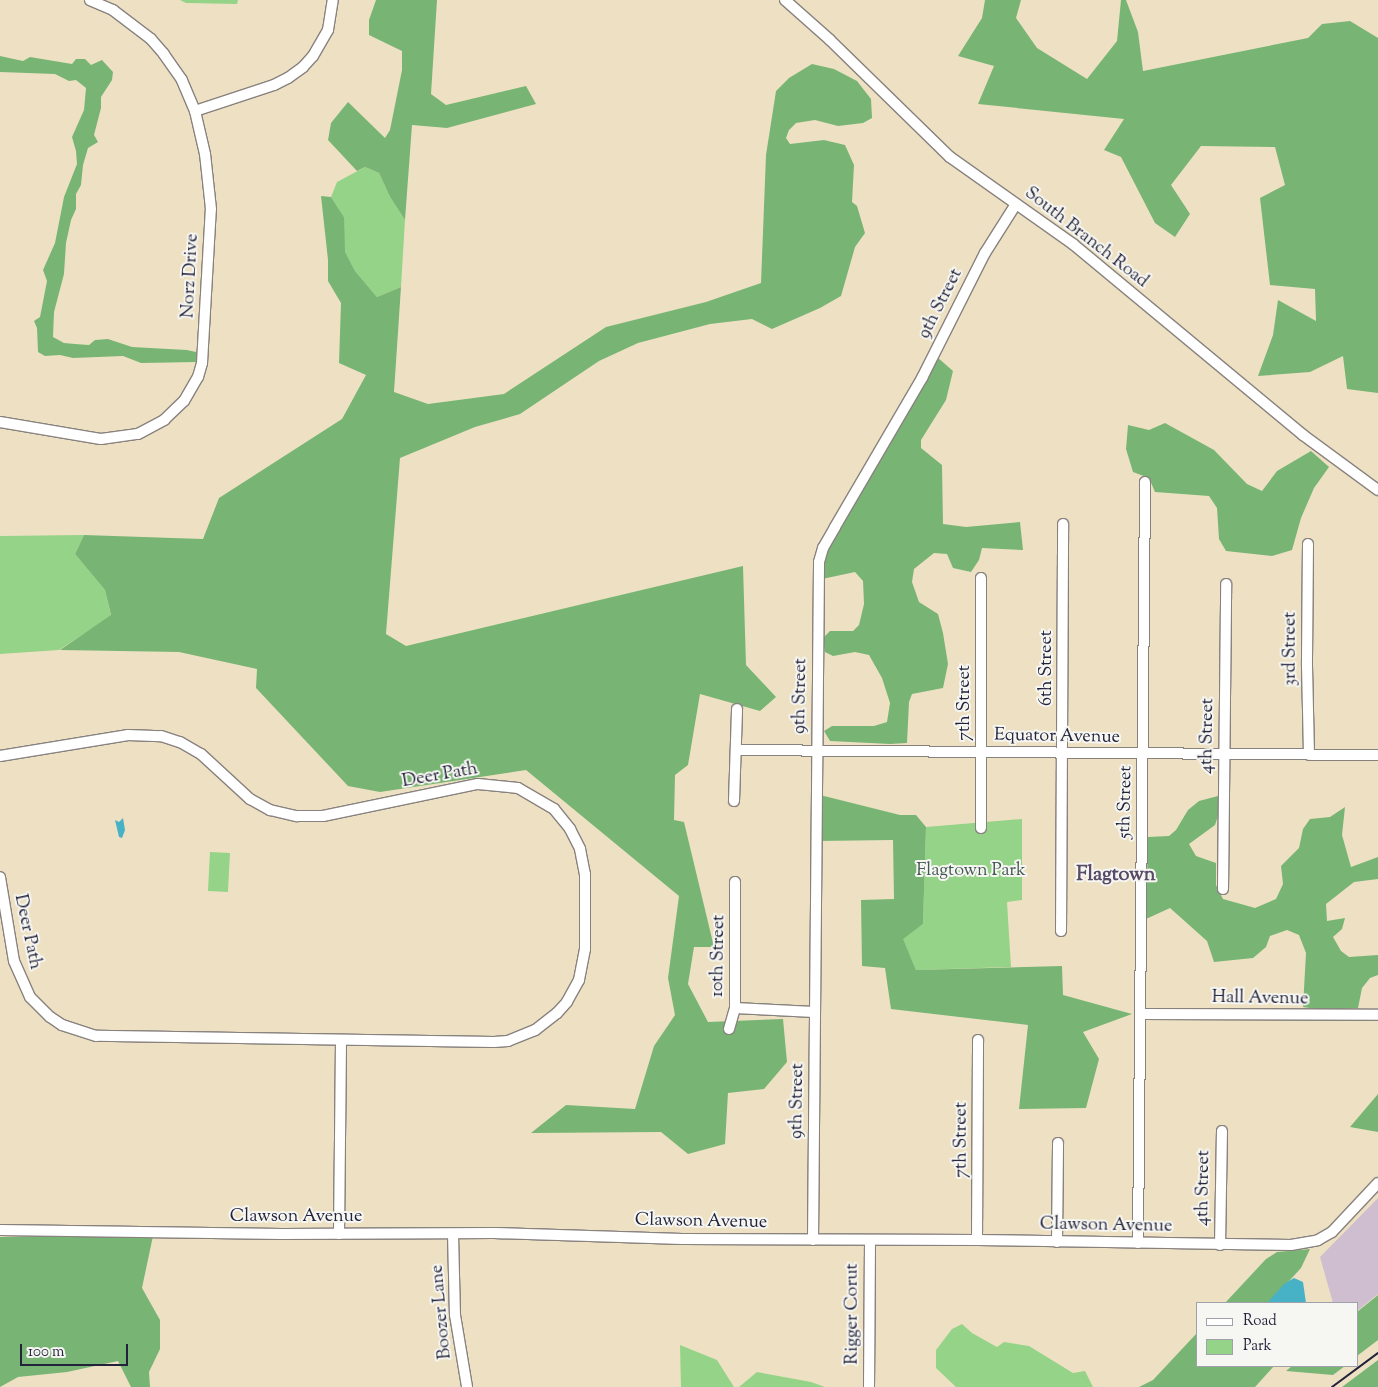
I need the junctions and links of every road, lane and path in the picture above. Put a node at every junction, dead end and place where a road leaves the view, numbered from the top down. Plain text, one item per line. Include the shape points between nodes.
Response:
1 (90, 0) edge
2 (333, 0) edge
3 (785, 0) edge
4 (195, 111) junction
5 (1016, 204) junction
6 (0, 422) edge
7 (1145, 482) dead end
8 (1378, 490) edge
9 (1063, 524) dead end
10 (1308, 544) dead end
11 (981, 578) dead end
12 (1226, 584) dead end
13 (737, 709) dead end
14 (737, 750) junction
15 (816, 751) junction
16 (981, 752) junction
17 (1062, 754) junction
18 (1143, 754) junction
19 (1224, 754) junction
20 (1309, 755) junction
21 (1378, 755) edge
22 (0, 756) edge
23 (734, 801) dead end
24 (981, 828) dead end
25 (0, 878) edge
26 (735, 882) dead end
27 (1223, 889) dead end
28 (1061, 931) dead end
29 (735, 1008) junction
30 (814, 1012) junction
31 (1140, 1014) junction
32 (1378, 1015) edge
33 (729, 1029) dead end
34 (341, 1040) junction
35 (978, 1040) dead end
36 (1222, 1131) dead end
37 (1058, 1143) dead end
38 (1378, 1183) edge
39 (0, 1230) edge
40 (339, 1234) junction
41 (453, 1234) junction
42 (813, 1240) junction
43 (870, 1240) junction
44 (977, 1240) junction
45 (1057, 1242) junction
46 (1138, 1243) junction
47 (1220, 1245) junction
48 (467, 1387) edge
49 (869, 1387) edge

1 - 4 street, Norz Drive via 113,10 151,38 174,68
2 - 4 street via 328,30 321,44 296,73 274,85
3 - 5 street, South Branch Road via 934,143
4 - 6 street, Norz Drive via 205,154 210,209 205,337 202,364 192,389 164,420 138,434 119,438 83,437
5 - 8 street, South Branch Road via 1073,244 1326,453
5 - 15 street, 9th Street via 995,235 922,378 823,548 819,562
7 - 18 street, 5th Street
9 - 17 street, 6th Street
10 - 20 street, 3rd Street
11 - 16 street, 7th Street
12 - 19 street, 4th Street
13 - 14 street
14 - 15 street, Equator Avenue
14 - 23 street
15 - 16 street, Equator Avenue
15 - 30 street, 9th Street
16 - 17 street, Equator Avenue
16 - 24 street, 7th Street
17 - 18 street, Equator Avenue
17 - 28 street, 6th Street
18 - 19 street, Equator Avenue
18 - 31 street, 5th Street
19 - 20 street, Equator Avenue
19 - 27 street, 4th Street
20 - 21 street, Equator Avenue
22 - 34 street, Deer Path via 145,734 175,740 190,747 250,799 283,814 323,816 478,784 518,788 554,809 570,829 580,849 586,885 583,966 573,992 557,1014 523,1036 494,1042
25 - 34 street, Deer Path via 18,974 30,997 62,1025 96,1036
26 - 29 street, 10th Street
29 - 30 street
29 - 33 street, 10th Street
30 - 42 street, 9th Street
31 - 32 street, Hall Avenue
31 - 46 street, 5th Street
34 - 40 street
35 - 44 street, 7th Street
36 - 47 street, 4th Street
37 - 45 street
38 - 47 street, Clawson Avenue via 1332,1232 1318,1240 1291,1245
39 - 40 street, Clawson Avenue
40 - 41 street, Clawson Avenue
41 - 42 street, Clawson Avenue
41 - 48 street, Boozer Lane via 455,1315
42 - 43 street, Clawson Avenue
43 - 44 street, Clawson Avenue
43 - 49 street, Rigger Corut
44 - 45 street, Clawson Avenue
45 - 46 street, Clawson Avenue
46 - 47 street, Clawson Avenue

